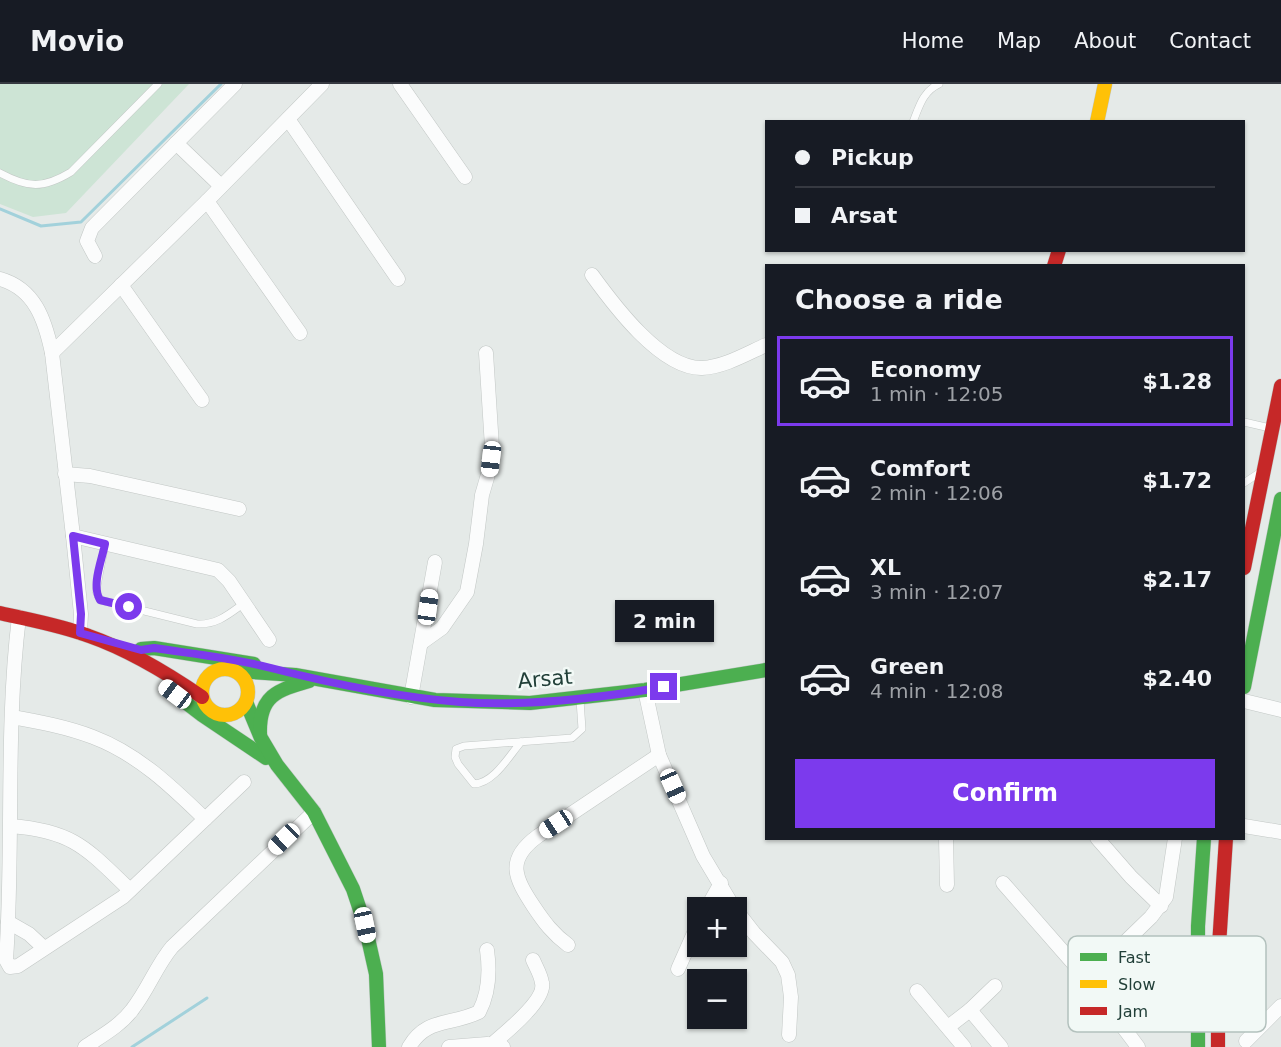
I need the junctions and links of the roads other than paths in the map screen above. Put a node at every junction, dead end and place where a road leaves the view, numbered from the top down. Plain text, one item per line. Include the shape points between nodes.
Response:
1 (158, 84) edge
2 (235, 84) edge
3 (322, 84) edge
4 (400, 84) edge
5 (939, 84) edge
6 (1105, 84) edge
7 (288, 119) junction
8 (914, 120) edge
9 (1097, 120) edge
10 (176, 143) junction
11 (0, 173) edge
12 (465, 177) dead end
13 (221, 186) junction
14 (207, 201) junction
15 (95, 256) dead end
16 (592, 275) dead end
17 (0, 279) edge
18 (398, 279) dead end
19 (121, 285) junction
20 (300, 333) dead end
21 (765, 345) edge
22 (52, 353) junction
23 (486, 353) dead end
24 (1281, 386) edge
25 (202, 400) dead end
26 (1245, 422) edge
27 (1272, 429) junction
28 (1263, 470) junction
29 (65, 474) junction
30 (1245, 482) edge
31 (1281, 499) edge
32 (240, 509) dead end
33 (73, 536) junction
34 (105, 544) junction
35 (435, 562) dead end
36 (1245, 563) edge
37 (243, 604) junction
38 (0, 613) edge
39 (19, 617) junction
40 (80, 633) junction
41 (99, 640) junction
42 (269, 640) dead end
43 (421, 643) junction
44 (116, 649) junction
45 (141, 650) junction
46 (215, 670) junction
47 (765, 670) edge
48 (236, 671) junction
49 (295, 675) junction
50 (309, 681) junction
51 (326, 681) junction
52 (1245, 682) edge
53 (645, 690) junction
54 (202, 697) junction
55 (411, 697) junction
56 (579, 697) junction
57 (247, 700) junction
58 (1245, 701) edge
59 (1281, 710) edge
60 (223, 716) junction
61 (12, 717) junction
62 (261, 738) junction
63 (521, 742) junction
64 (659, 755) junction
65 (272, 762) junction
66 (244, 782) dead end
67 (314, 812) junction
68 (205, 819) junction
69 (12, 826) junction
70 (1245, 826) edge
71 (1281, 832) edge
72 (946, 840) edge
73 (1099, 840) edge
74 (1175, 840) edge
75 (1204, 840) edge
76 (1226, 840) edge
77 (721, 883) junction
78 (1003, 883) dead end
79 (947, 885) dead end
80 (130, 890) junction
81 (713, 897) edge
82 (729, 897) edge
83 (1161, 906) junction
84 (8, 922) junction
85 (747, 924) edge
86 (1131, 936) edge
87 (1198, 936) edge
88 (1220, 936) edge
89 (568, 945) dead end
90 (44, 948) junction
91 (687, 949) edge
92 (487, 950) dead end
93 (1068, 957) edge
94 (532, 960) dead end
95 (678, 969) dead end
96 (995, 986) dead end
97 (917, 992) dead end
98 (1281, 1006) edge
99 (970, 1010) junction
100 (1266, 1021) edge
101 (1127, 1032) edge
102 (1255, 1032) edge
103 (789, 1035) dead end
104 (956, 1037) edge
105 (1246, 1041) dead end
106 (497, 1046) edge
107 (84, 1047) edge
108 (379, 1047) edge
109 (409, 1047) edge
110 (449, 1047) edge
111 (944, 1047) edge
112 (1000, 1047) edge
113 (1138, 1047) edge

1 - 11 lane via 70,172 54,182 20,182
2 - 10 street
3 - 7 street
4 - 12 street
5 - 8 lane via 922,99
6 - 9 main road
7 - 13 street
7 - 18 street
10 - 13 street
10 - 15 street via 92,228 87,241
13 - 14 street
14 - 19 street
14 - 20 street
16 - 21 street via 644,338 666,355 689,365 719,365
17 - 22 street via 22,289 38,308
19 - 22 street
19 - 25 street
22 - 29 street
23 - 43 street via 492,447 467,592 442,628
24 - 27 main road
26 - 27 lane
27 - 28 main road
28 - 30 lane
28 - 36 main road
29 - 32 street
29 - 33 street
31 - 52 main road
33 - 34 street
33 - 40 street
34 - 37 street via 218,570
34 - 37 lane via 96,591 100,600 209,625
35 - 43 street
37 - 42 street
38 - 39 main road
39 - 40 main road
39 - 61 street
40 - 41 main road
41 - 44 main road
41 - 45 main road
43 - 55 street
44 - 54 main road via 153,665
44 - 65 main road via 202,715
45 - 46 main road
45 - 49 main road via 154,648 266,666
46 - 48 main road
46 - 54 main road via 204,681
47 - 53 main road, Arsat
48 - 49 main road
48 - 57 main road via 246,682
49 - 51 main road
50 - 51 main road
50 - 57 main road via 277,685
50 - 62 main road via 269,698 258,718
51 - 55 main road, Arsat
53 - 56 main road, Arsat
53 - 64 street
54 - 60 main road via 209,709
55 - 56 main road, Arsat via 530,703
56 - 63 lane via 582,729 572,738
57 - 60 main road via 234,714
57 - 62 main road
58 - 59 street
60 - 65 main road
61 - 68 street via 73,730 117,748 163,779
61 - 69 street
62 - 65 main road
63 - 63 lane via 464,746 456,749 455,757 469,780 479,784 492,776
64 - 77 street via 703,856
64 - 89 street via 538,836 520,853 516,874 519,885 546,925
65 - 67 main road
66 - 68 street
67 - 107 street via 172,947 127,1016
67 - 108 main road via 353,889 365,925 375,974
68 - 80 street
69 - 80 street via 46,830 72,840 86,848
69 - 84 street
70 - 71 street
72 - 79 street
73 - 83 street
74 - 83 street via 1166,897
75 - 87 main road
76 - 88 main road
77 - 81 street
77 - 82 street
78 - 93 street
80 - 90 street
83 - 86 street
84 - 90 street via 29,933
84 - 90 street via 9,967 18,966
85 - 103 street via 789,975
91 - 95 street
92 - 109 street via 490,968 485,1001 479,1012 425,1028
94 - 106 street via 542,991
96 - 99 street
97 - 104 street
98 - 100 street
99 - 104 street
99 - 112 street
101 - 113 street
102 - 105 street
104 - 111 street
106 - 110 street

